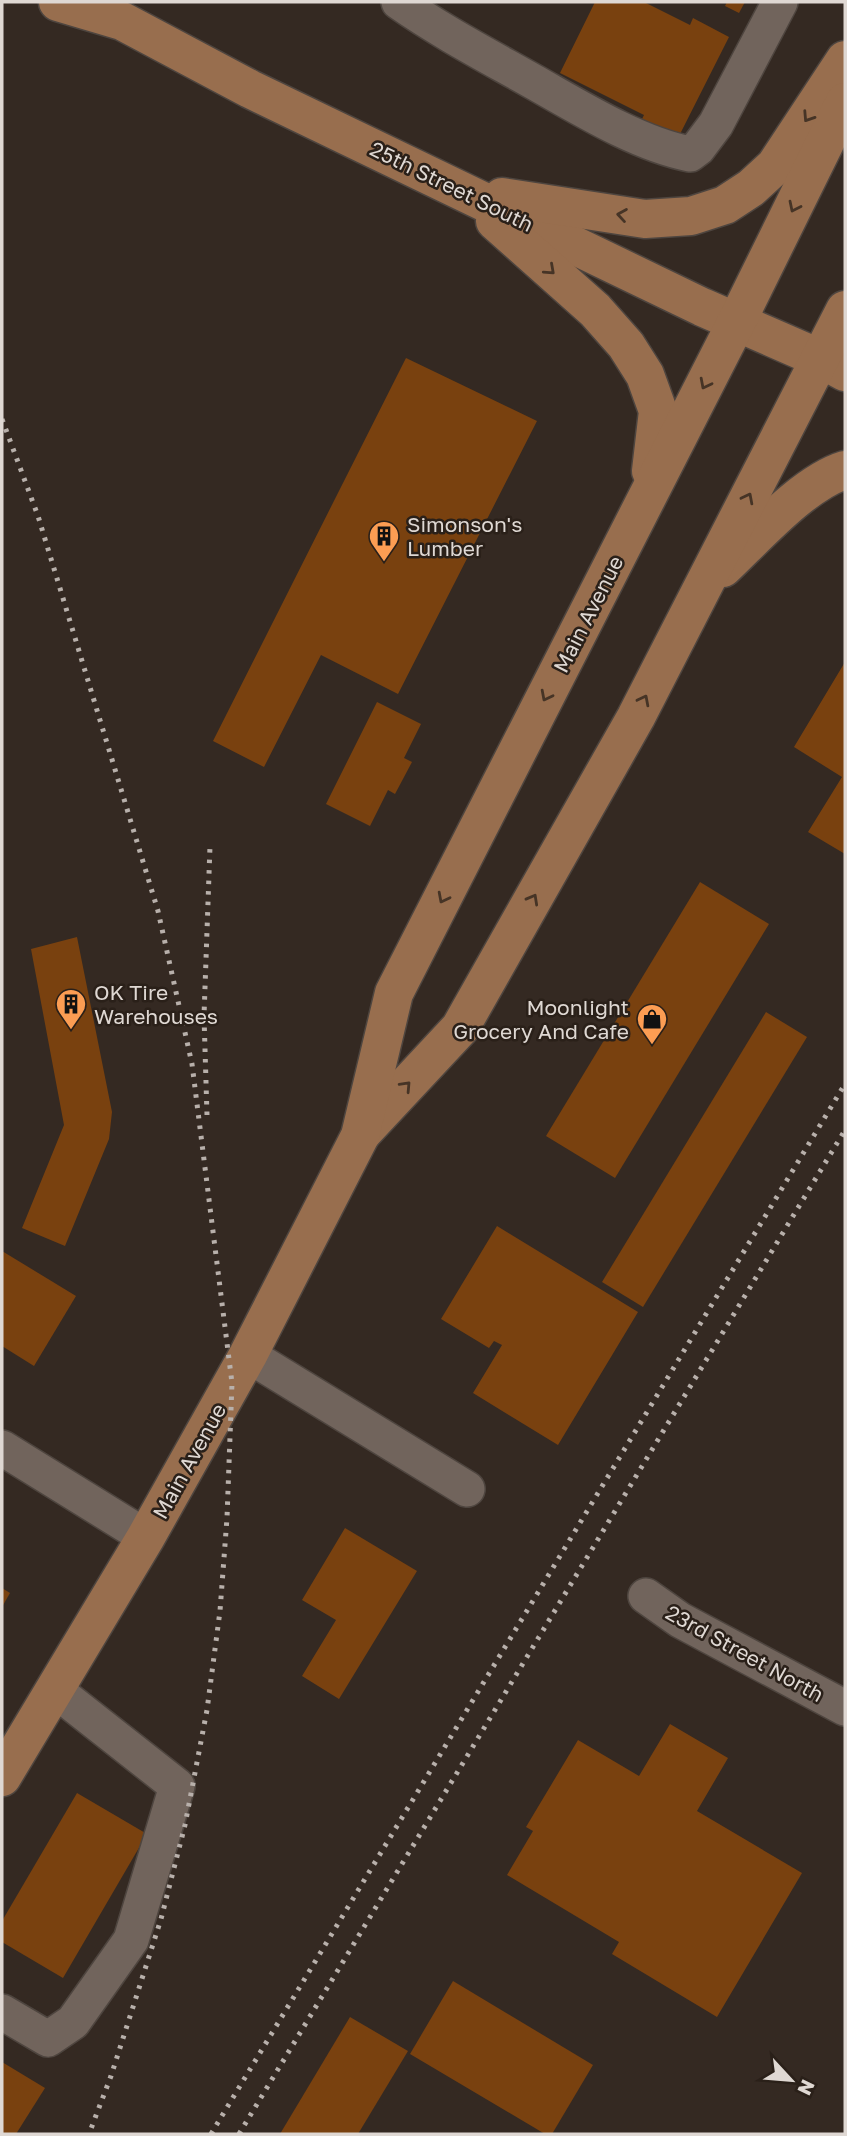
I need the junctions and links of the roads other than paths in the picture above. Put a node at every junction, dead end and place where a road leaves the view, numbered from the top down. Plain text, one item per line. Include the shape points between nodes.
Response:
1 (58, 2) edge
2 (399, 2) edge
3 (780, 2) edge
4 (845, 60) edge
5 (845, 102) edge
6 (463, 191) junction
7 (845, 310) edge
8 (736, 323) junction
9 (833, 365) edge
10 (845, 470) edge
11 (648, 497) junction
12 (699, 592) junction
13 (360, 1136) junction
14 (248, 1354) junction
15 (2, 1448) edge
16 (467, 1489) dead end
17 (146, 1537) junction
18 (646, 1597) dead end
19 (54, 1690) junction
20 (845, 1708) edge
21 (2, 1777) edge
22 (2, 2012) edge

1 - 6 main road, 25th Street South via 122,21 250,89
2 - 3 street via 595,117 690,154 716,124
4 -> 6 main road via 775,166 725,205 691,216 645,219
5 -> 8 main road, Main Avenue
6 - 8 main road, 25th Street South
6 -> 11 main road via 595,310 645,375 658,411
7 - 9 main road, Main Avenue
8 - 9 main road, 25th Street South
8 -> 11 main road, Main Avenue
12 -> 9 main road, Main Avenue
10 - 12 main road via 814,486 776,517
11 -> 13 main road, Main Avenue via 394,993
13 -> 12 main road, Main Avenue via 460,1028 636,717
13 - 14 main road, Main Avenue
14 - 16 street
14 - 17 main road, Main Avenue
15 - 17 street
17 - 19 main road, Main Avenue
18 - 20 street, 23rd Street North via 680,1620
19 - 21 main road, Main Avenue
19 - 22 street via 177,1786 131,1940 73,2022 48,2039

